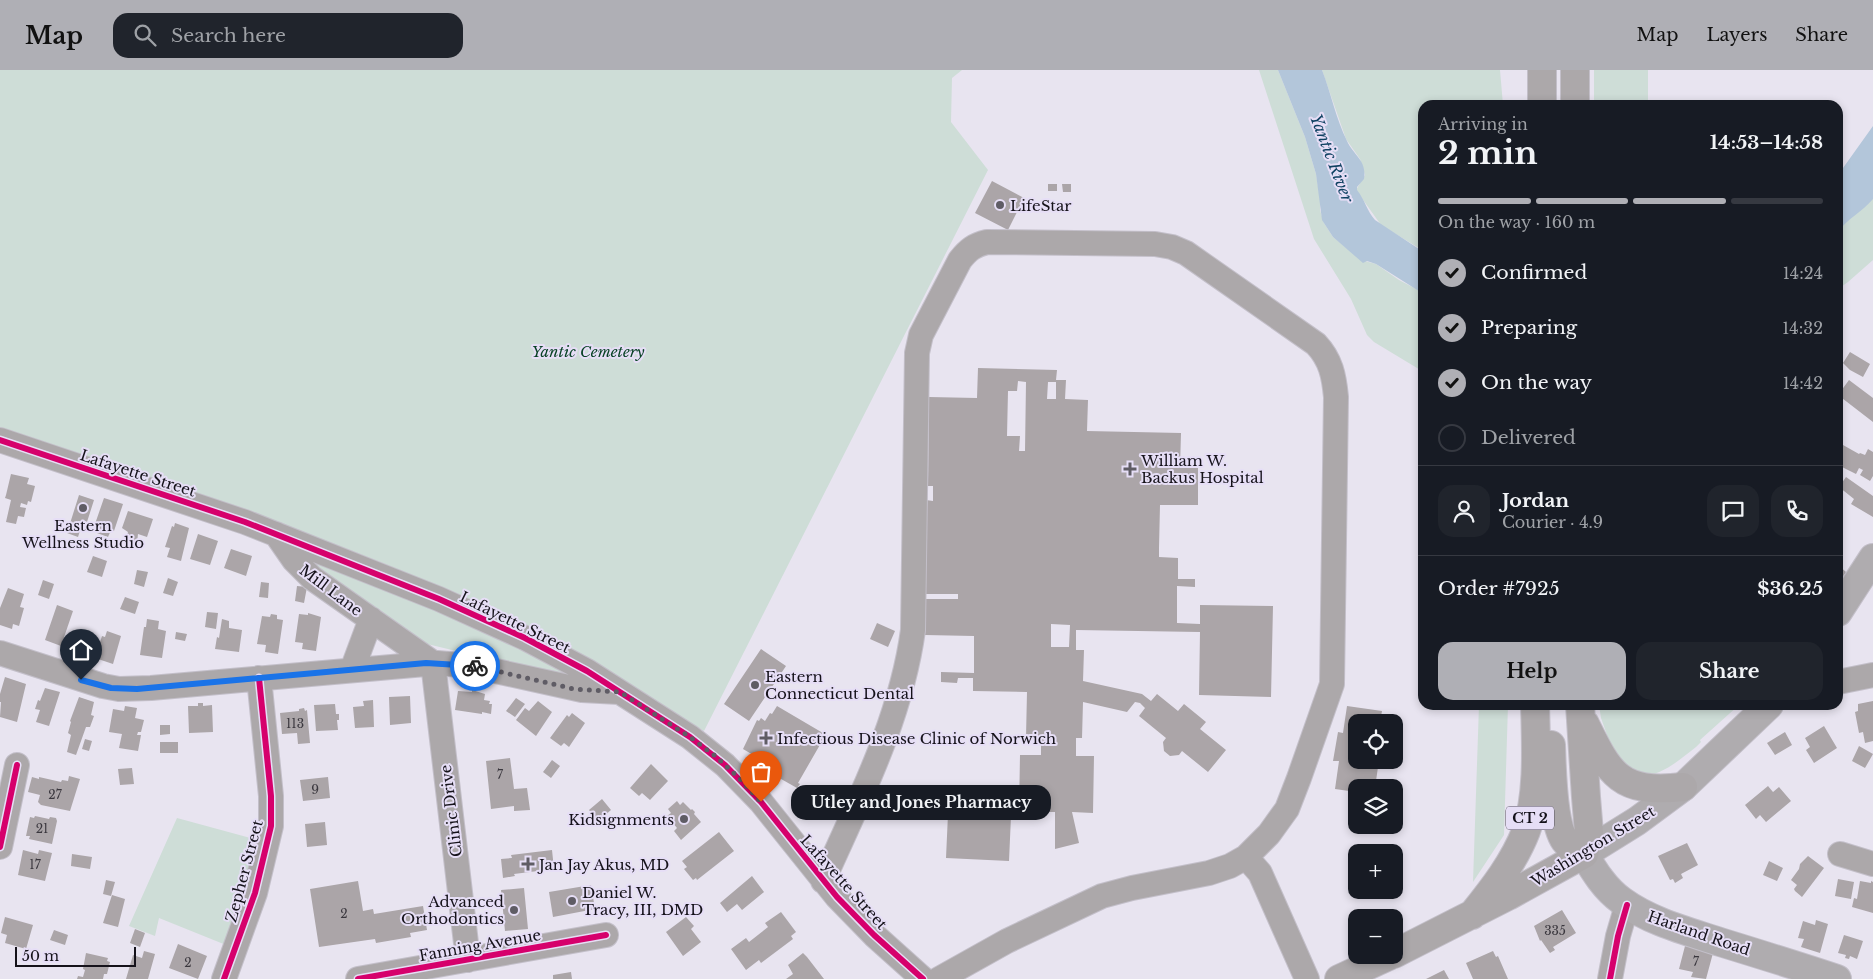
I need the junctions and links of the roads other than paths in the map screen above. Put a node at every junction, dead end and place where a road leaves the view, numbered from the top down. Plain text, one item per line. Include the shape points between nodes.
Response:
1 (1542, 70) edge
2 (1575, 70) edge
3 (1542, 100) edge
4 (1575, 100) edge
5 (0, 440) edge
6 (276, 534) junction
7 (1873, 558) edge
8 (1843, 604) edge
9 (371, 619) junction
10 (0, 653) edge
11 (433, 663) junction
12 (352, 670) junction
13 (1873, 675) edge
14 (259, 678) junction
15 (1843, 681) edge
16 (620, 692) junction
17 (1535, 710) edge
18 (1549, 710) edge
19 (1581, 710) edge
20 (1764, 710) edge
21 (17, 765) dead end
22 (1683, 788) junction
23 (0, 848) edge
24 (1584, 854) junction
25 (1840, 854) dead end
26 (1246, 857) junction
27 (1873, 864) edge
28 (823, 881) junction
29 (1627, 905) junction
30 (1472, 915) junction
31 (606, 935) dead end
32 (1403, 949) edge
33 (468, 960) junction
34 (1373, 964) edge
35 (1346, 978) edge
36 (224, 979) edge
37 (358, 979) edge
38 (923, 979) edge
39 (939, 979) edge
40 (1307, 979) edge
41 (1610, 979) edge
42 (1836, 979) edge

1 - 3 highway
2 - 4 highway
5 - 6 street, Lafayette Street
6 - 9 street, Mill Lane via 305,573
6 - 16 street, Lafayette Street via 494,623 564,658
7 - 8 main road
9 - 11 street, Mill Lane
9 - 12 street, Mill Lane
10 - 14 street via 92,684 119,688
11 - 12 street
11 - 16 street via 473,666 582,690
11 - 33 street, Clinic Drive
12 - 14 street
13 - 15 street
14 - 36 street, Zepher Street via 271,826 255,893
16 - 28 street, Lafayette Street via 690,737 725,765 761,802
17 - 30 highway, CT 2 via 1536,751 1529,821 1506,868
18 - 24 highway via 1559,828 1568,844
19 - 22 highway via 1604,760 1622,781 1643,787
19 - 24 highway via 1589,833
20 - 22 main road, Washington Street
21 - 23 street
22 - 24 main road, Washington Street
24 - 29 main road, Harland Road via 1603,883
24 - 30 highway, Washington Street / CT 2
25 - 27 street
26 - 28 street via 1269,834 1287,809 1332,684 1336,397 1329,362 1316,344 1186,253 1172,247 1154,244 987,242 969,249 960,260 921,335 916,370 913,630 908,660 891,724
26 - 39 street via 1209,873 1102,896 1008,941
26 - 40 street via 1260,873
28 - 38 street, Lafayette Street via 874,935
29 - 41 street
29 - 42 main road, Harland Road via 1688,932
30 - 32 highway, Washington Street / CT 2
31 - 33 street, Fanning Avenue
33 - 37 street, Fanning Avenue
34 - 35 highway, Washington Street / CT 2

